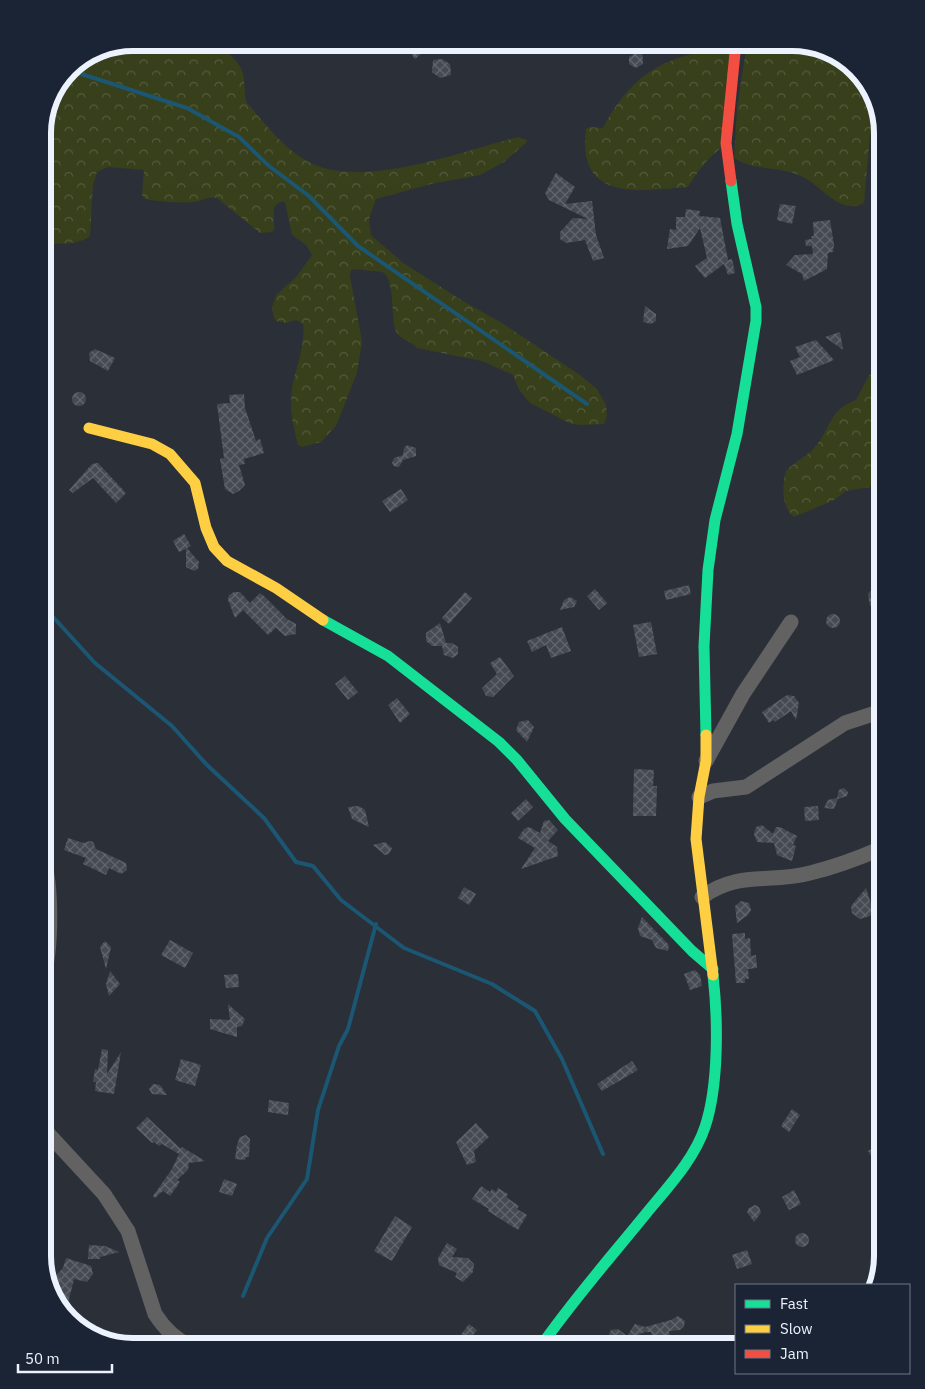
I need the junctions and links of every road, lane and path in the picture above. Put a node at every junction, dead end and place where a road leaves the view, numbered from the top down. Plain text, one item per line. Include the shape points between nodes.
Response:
1 (735, 51) edge
2 (89, 428) dead end
3 (791, 622) dead end
4 (874, 714) edge
5 (706, 762) junction
6 (699, 797) junction
7 (874, 851) edge
8 (702, 897) junction
9 (712, 968) junction
10 (51, 1137) edge
11 (177, 1338) edge
12 (547, 1338) edge

1 - 5 street via 726,142 737,224 756,321 737,434 715,520 708,570 704,646
2 - 9 street via 152,444 170,454 195,483 214,547 228,561 334,627 388,656 499,742 516,757 565,819
3 - 5 street via 743,694
4 - 6 street via 845,723 746,787 713,791
5 - 6 street
6 - 8 street via 696,839
7 - 8 street via 809,874 740,879 713,889
8 - 9 street
9 - 12 street via 716,1052 705,1127 672,1182
10 - 11 street via 104,1194 128,1231 155,1314

